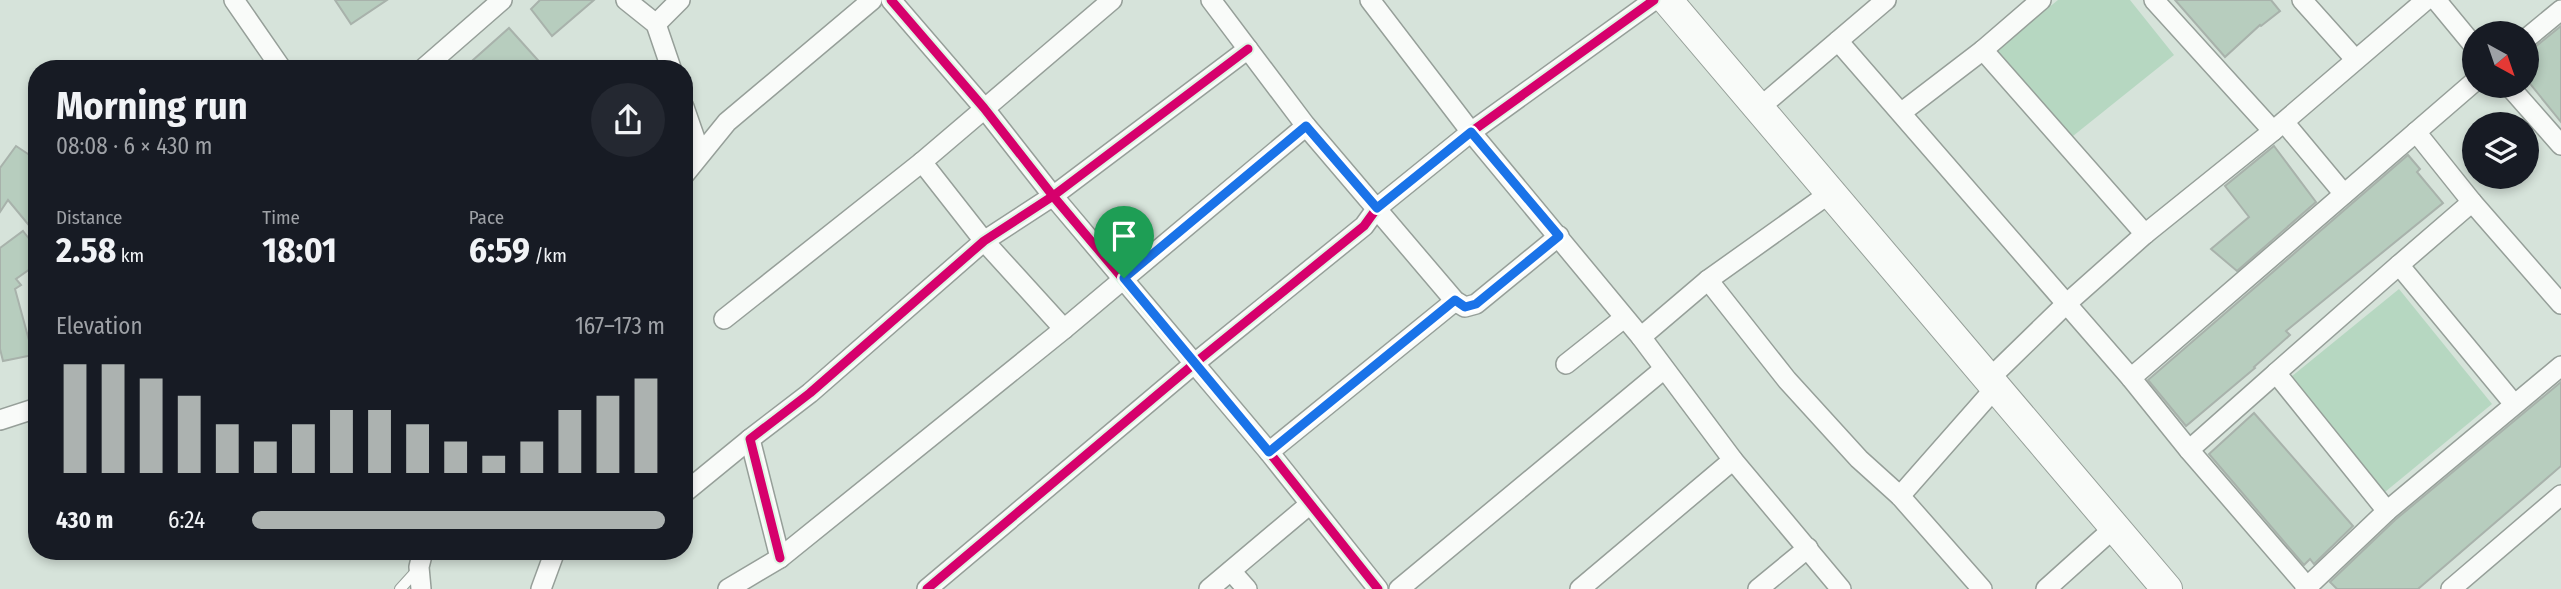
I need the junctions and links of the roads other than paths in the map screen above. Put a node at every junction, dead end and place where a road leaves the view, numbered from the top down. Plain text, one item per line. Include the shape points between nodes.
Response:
1 (234, 0) edge
2 (502, 0) edge
3 (626, 0) edge
4 (680, 0) edge
5 (872, 0) edge
6 (891, 0) edge
7 (1112, 0) edge
8 (1211, 0) edge
9 (1370, 0) edge
10 (1886, 0) edge
11 (2041, 0) edge
12 (2154, 0) edge
13 (2302, 0) edge
14 (2426, 0) edge
15 (2437, 0) edge
16 (1673, 3) edge
17 (2561, 10) edge
18 (656, 24) junction
19 (2539, 28) edge
20 (2462, 31) edge
21 (1838, 41) junction
22 (1248, 48) junction
23 (1983, 50) junction
24 (275, 60) edge
25 (433, 60) edge
26 (668, 60) edge
27 (2355, 60) junction
28 (2462, 92) edge
29 (2520, 98) edge
30 (984, 108) junction
31 (1758, 109) junction
32 (1902, 112) junction
33 (1306, 126) junction
34 (2279, 127) junction
35 (693, 131) edge
36 (1471, 132) junction
37 (2416, 132) junction
38 (2561, 145) edge
39 (701, 153) junction
40 (922, 162) junction
41 (693, 163) edge
42 (1830, 193) junction
43 (2344, 194) junction
44 (1053, 196) junction
45 (2472, 202) junction
46 (1377, 208) junction
47 (2145, 234) junction
48 (1559, 236) junction
49 (984, 241) junction
50 (2399, 265) junction
51 (1124, 278) junction
52 (1708, 280) junction
53 (1455, 300) junction
54 (2561, 304) edge
55 (2065, 305) junction
56 (1623, 318) junction
57 (724, 319) dead end
58 (1064, 329) junction
59 (1641, 337) junction
60 (1195, 363) junction
61 (1566, 364) dead end
62 (2561, 366) edge
63 (1664, 369) junction
64 (2276, 373) junction
65 (2131, 378) junction
66 (1993, 383) junction
67 (2514, 404) junction
68 (28, 411) edge
69 (0, 420) edge
70 (751, 439) junction
71 (2189, 450) junction
72 (1269, 452) junction
73 (1733, 460) junction
74 (693, 486) edge
75 (2561, 495) edge
76 (1900, 496) junction
77 (1310, 504) junction
78 (2387, 511) junction
79 (2115, 527) junction
80 (1808, 548) junction
81 (780, 558) junction
82 (420, 560) edge
83 (421, 560) edge
84 (552, 560) edge
85 (1231, 571) junction
86 (2307, 588) edge
87 (400, 589) edge
88 (421, 589) edge
89 (541, 589) edge
90 (728, 589) edge
91 (927, 589) edge
92 (1209, 589) edge
93 (1247, 589) edge
94 (1378, 589) edge
95 (1399, 589) edge
96 (1580, 589) edge
97 (1758, 589) edge
98 (1841, 589) edge
99 (1982, 589) edge
100 (2046, 589) edge
101 (2168, 589) edge
102 (2451, 589) edge

1 - 24 street
2 - 25 street
3 - 18 street
4 - 18 street
5 - 39 street via 727,122
6 - 30 street
7 - 30 street
8 - 22 street
9 - 36 street
10 - 21 street
11 - 23 street
12 - 34 street
13 - 27 street
14 - 27 street
15 - 20 street
16 - 31 main road
16 - 36 street
17 - 19 street
18 - 26 street
21 - 31 street
21 - 32 street
22 - 33 street
22 - 44 street
23 - 32 street
23 - 47 street
27 - 34 street
28 - 37 street
29 - 38 street
30 - 40 street
30 - 44 street
31 - 42 main road
32 - 55 street
33 - 46 street
33 - 51 street
34 - 43 street
34 - 47 street
35 - 39 street
36 - 46 street
36 - 48 street
37 - 43 street
37 - 45 street
39 - 41 street
40 - 49 street
40 - 57 street
42 - 52 street
42 - 66 main road
43 - 65 street
44 - 49 street
44 - 51 street
45 - 50 street
45 - 54 street
46 - 53 street
46 - 60 street via 1364,226
47 - 55 street
48 - 53 street via 1476,304 1465,307
48 - 56 street
49 - 58 street
49 - 70 street
50 - 64 street
50 - 67 street
51 - 58 street
51 - 60 street
52 - 59 street
52 - 76 street via 1787,380 1859,459
53 - 72 street
55 - 65 street
55 - 66 street
56 - 59 street
56 - 61 street
58 - 81 street
59 - 63 street
60 - 72 street
60 - 91 street
62 - 67 street
63 - 73 street
63 - 95 street
64 - 71 street
64 - 78 street
65 - 71 street
66 - 76 street
66 - 79 main road
67 - 78 street
68 - 69 street
70 - 74 street
70 - 81 street
71 - 86 street
72 - 77 street
73 - 80 street
73 - 96 street
75 - 102 street
76 - 99 street
77 - 85 street
77 - 94 street
78 - 86 street
79 - 100 street
79 - 101 main road
80 - 97 street
80 - 98 street
81 - 90 street
82 - 87 lane
83 - 88 street
84 - 89 street
85 - 92 street
85 - 93 street

